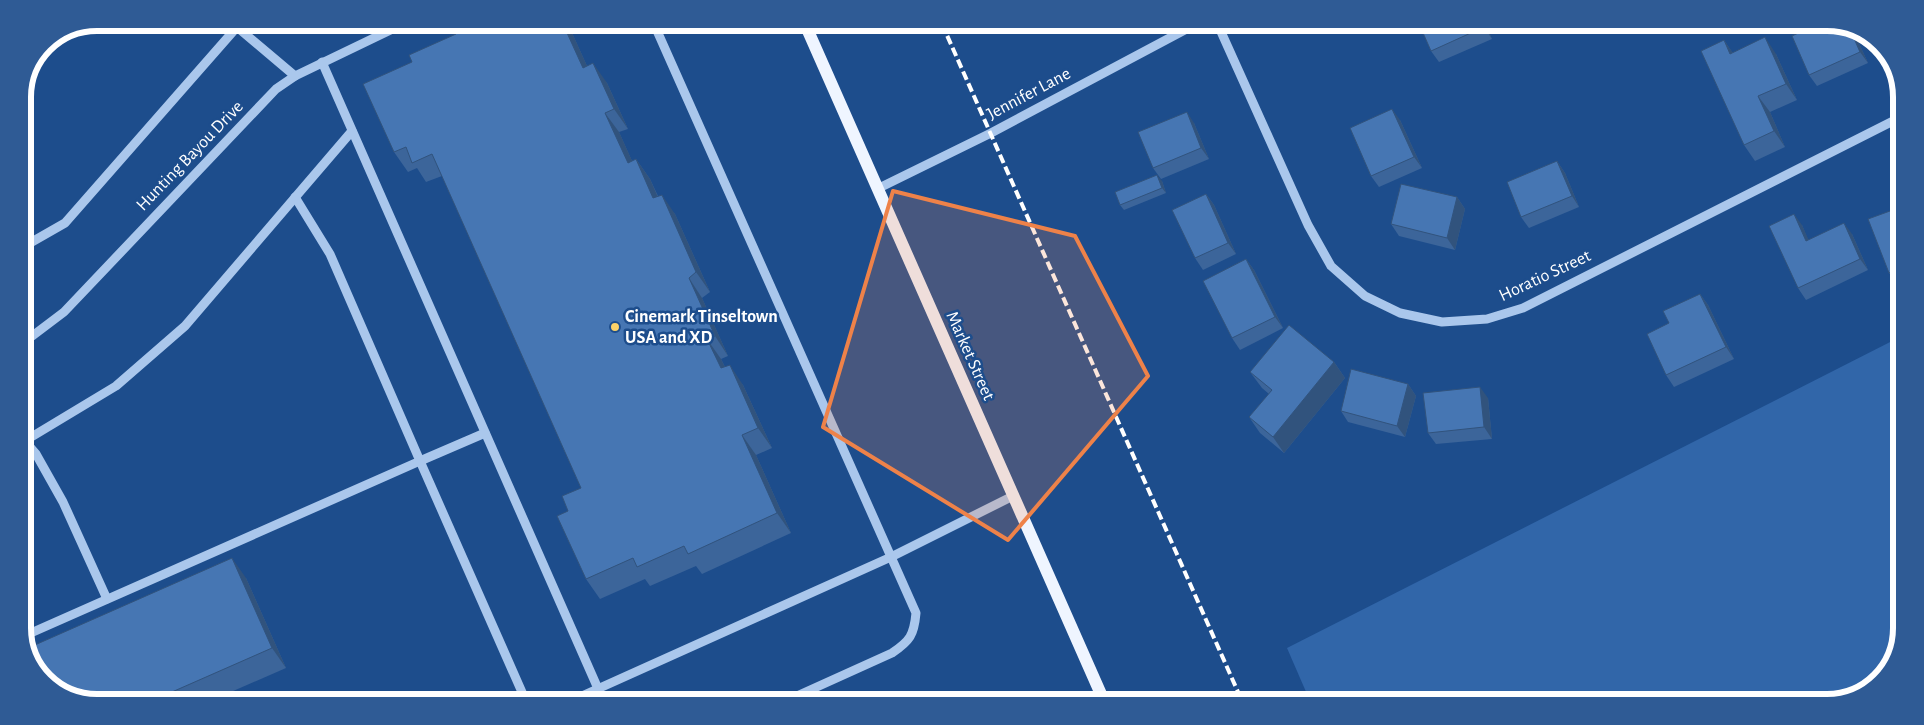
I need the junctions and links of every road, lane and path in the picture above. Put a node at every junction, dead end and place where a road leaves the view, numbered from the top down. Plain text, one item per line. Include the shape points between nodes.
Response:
1 (231, 31) edge
2 (243, 31) edge
3 (388, 31) edge
4 (657, 31) edge
5 (809, 31) edge
6 (1183, 31) edge
7 (1221, 31) edge
8 (322, 62) junction
9 (295, 76) junction
10 (1893, 121) edge
11 (352, 131) junction
12 (877, 189) junction
13 (295, 197) junction
14 (31, 243) edge
15 (31, 337) edge
16 (485, 432) junction
17 (31, 436) edge
18 (31, 449) edge
19 (420, 461) junction
20 (1013, 496) junction
21 (891, 557) junction
22 (106, 599) junction
23 (31, 633) edge
24 (598, 688) junction
25 (522, 694) edge
26 (585, 694) edge
27 (600, 694) edge
28 (801, 694) edge
29 (1101, 694) edge

1 - 14 street via 65,224
2 - 9 street
3 - 8 street, Hunting Bayou Drive
4 - 21 street
5 - 12 main road, Market Street
6 - 12 street, Jennifer Lane via 991,133
7 - 10 street, Horatio Street via 1308,225 1330,266 1365,296 1400,313 1442,322 1487,319 1523,308
8 - 9 street, Hunting Bayou Drive
8 - 11 street
9 - 15 street, Hunting Bayou Drive via 276,89 64,312
11 - 13 street
11 - 16 street
12 - 20 main road, Market Street
13 - 17 street via 185,326 116,386
13 - 19 street via 330,254
16 - 19 street
16 - 24 street
18 - 22 street via 63,502
19 - 22 street
19 - 25 street
20 - 21 street
20 - 29 main road, Market Street
21 - 24 street
21 - 28 street via 916,613 914,629 906,644
22 - 23 street
24 - 26 street
24 - 27 street

